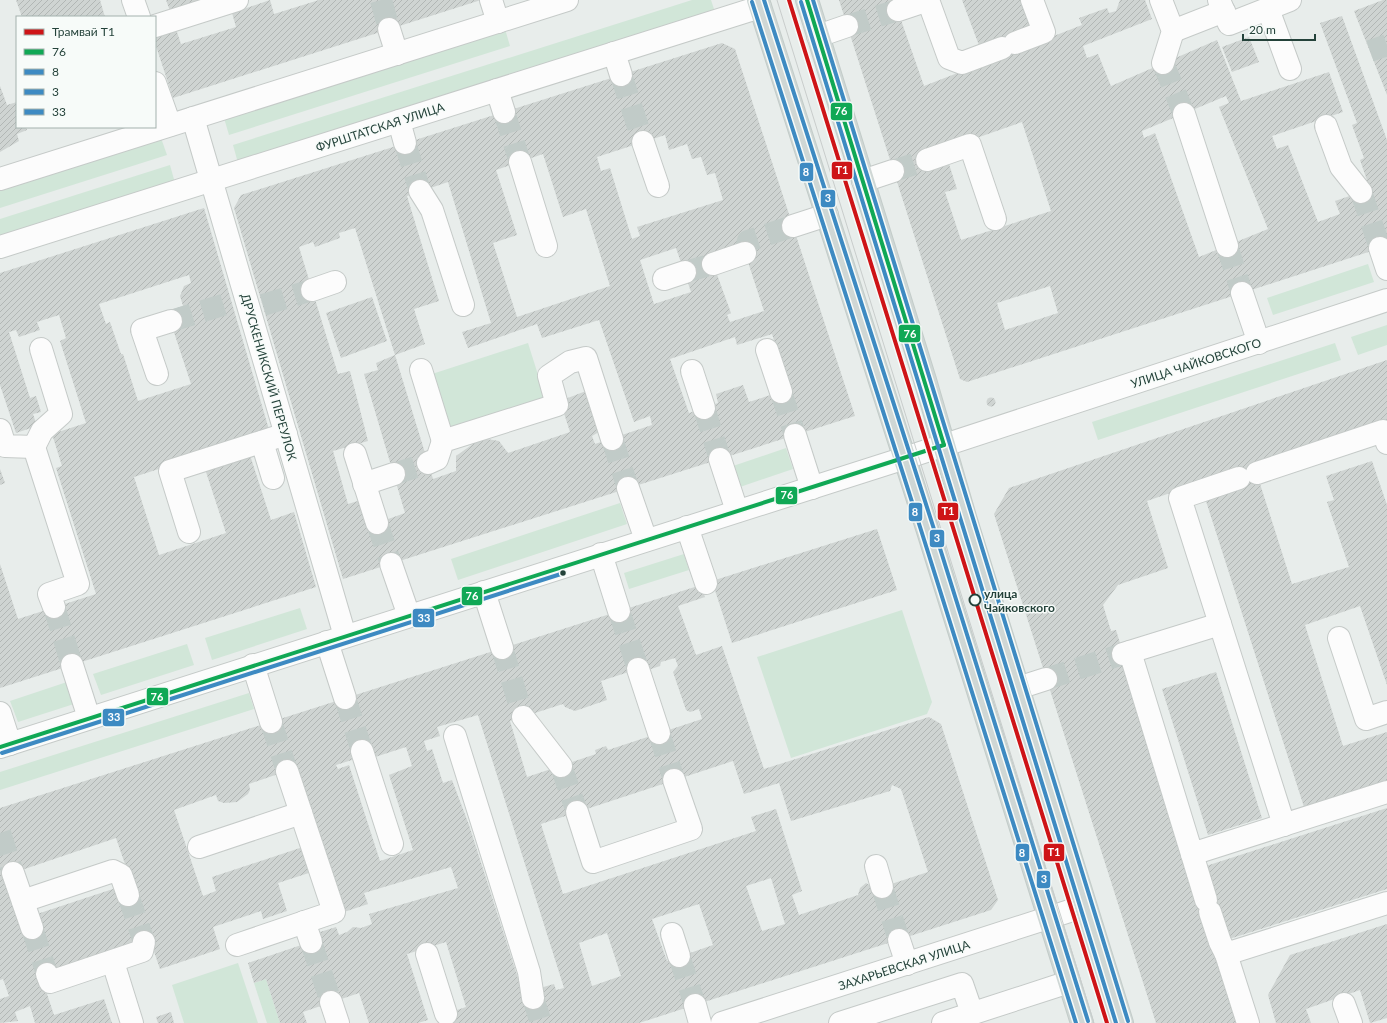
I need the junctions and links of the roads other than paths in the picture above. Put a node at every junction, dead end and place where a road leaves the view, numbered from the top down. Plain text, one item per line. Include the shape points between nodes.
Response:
1 (133, 0) edge
2 (236, 0) edge
3 (491, 0) edge
4 (567, 0) edge
5 (807, 0) edge
6 (928, 0) edge
7 (1032, 0) edge
8 (1161, 0) edge
9 (1290, 0) edge
10 (759, 4) edge
11 (1222, 6) edge
12 (1268, 9) junction
13 (898, 10) tunnel mouth
14 (139, 16) edge
15 (498, 22) junction
16 (156, 26) edge
17 (847, 26) tunnel mouth
18 (390, 29) tunnel mouth
19 (1174, 31) junction
20 (818, 36) junction
21 (614, 53) junction
22 (397, 54) junction
23 (1163, 63) tunnel mouth
24 (1290, 69) dead end
25 (621, 75) tunnel mouth
26 (156, 86) edge
27 (496, 90) junction
28 (504, 112) tunnel mouth
29 (1184, 114) tunnel mouth
30 (193, 118) junction
31 (399, 121) junction
32 (170, 125) junction
33 (1326, 126) dead end
34 (643, 142) tunnel mouth
35 (405, 143) tunnel mouth
36 (927, 160) tunnel mouth
37 (520, 162) tunnel mouth
38 (893, 171) tunnel mouth
39 (0, 179) edge
40 (211, 180) junction
41 (863, 181) junction
42 (658, 186) dead end
43 (420, 191) tunnel mouth
44 (1361, 192) tunnel mouth
45 (827, 215) junction
46 (995, 219) dead end
47 (793, 226) tunnel mouth
48 (546, 246) dead end
49 (1227, 246) tunnel mouth
50 (0, 248) edge
51 (1380, 248) tunnel mouth
52 (744, 253) tunnel mouth
53 (713, 264) tunnel mouth
54 (1387, 270) edge
55 (685, 272) tunnel mouth
56 (664, 279) dead end
57 (335, 282) dead end
58 (312, 290) tunnel mouth
59 (1242, 293) tunnel mouth
60 (1387, 300) edge
61 (463, 305) dead end
62 (171, 321) tunnel mouth
63 (1258, 343) junction
64 (41, 349) dead end
65 (767, 350) dead end
66 (421, 370) dead end
67 (692, 371) dead end
68 (156, 374) dead end
69 (781, 392) tunnel mouth
70 (704, 408) tunnel mouth
71 (0, 430) edge
72 (286, 434) junction
73 (795, 435) tunnel mouth
74 (612, 439) tunnel mouth
75 (443, 441) junction
76 (262, 442) junction
77 (1387, 443) edge
78 (944, 445) junction
79 (34, 447) junction
80 (355, 454) dead end
81 (905, 458) junction
82 (720, 459) tunnel mouth
83 (428, 463) tunnel mouth
84 (394, 474) tunnel mouth
85 (273, 478) dead end
86 (364, 484) junction
87 (628, 488) tunnel mouth
88 (812, 488) junction
89 (737, 511) junction
90 (377, 523) tunnel mouth
91 (687, 527) junction
92 (189, 532) dead end
93 (646, 540) junction
94 (601, 554) junction
95 (391, 564) tunnel mouth
96 (706, 583) dead end
97 (484, 592) junction
98 (54, 607) tunnel mouth
99 (619, 611) tunnel mouth
100 (409, 616) junction
101 (1220, 624) junction
102 (1339, 638) dead end
103 (336, 639) junction
104 (502, 648) tunnel mouth
105 (72, 665) tunnel mouth
106 (253, 666) junction
107 (638, 669) tunnel mouth
108 (1046, 678) tunnel mouth
109 (1018, 688) junction
110 (345, 698) tunnel mouth
111 (1387, 712) edge
112 (0, 713) edge
113 (523, 717) tunnel mouth
114 (89, 718) junction
115 (271, 722) tunnel mouth
116 (659, 733) tunnel mouth
117 (455, 736) dead end
118 (5, 745) edge
119 (362, 751) tunnel mouth
120 (561, 766) tunnel mouth
121 (287, 771) tunnel mouth
122 (674, 780) tunnel mouth
123 (1387, 792) edge
124 (577, 812) tunnel mouth
125 (301, 813) junction
126 (1284, 824) junction
127 (392, 844) dead end
128 (199, 847) dead end
129 (1192, 854) junction
130 (13, 873) tunnel mouth
131 (128, 896) tunnel mouth
132 (23, 901) junction
133 (1387, 903) edge
134 (1086, 906) junction
135 (1049, 918) junction
136 (32, 928) tunnel mouth
137 (672, 934) dead end
138 (899, 940) tunnel mouth
139 (144, 942) dead end
140 (237, 945) dead end
141 (427, 954) dead end
142 (1226, 954) junction
143 (679, 956) tunnel mouth
144 (112, 962) junction
145 (907, 964) junction
146 (47, 974) dead end
147 (1069, 982) junction
148 (533, 998) tunnel mouth
149 (331, 1002) tunnel mouth
150 (972, 1013) junction
151 (446, 1014) dead end
152 (132, 1023) edge
153 (338, 1023) edge
154 (722, 1023) edge
155 (840, 1023) edge
156 (943, 1023) edge
157 (1082, 1023) edge
158 (1122, 1023) edge
159 (1248, 1023) edge

1 - 14 street
2 - 16 street
3 - 15 street
4 - 15 street
5 - 20 main road
6 - 7 street via 950,58 962,63 1044,32
6 - 13 street
8 - 19 street
9 - 12 street
10 - 21 street, ФУРШТАТСКАЯ УЛИЦА
10 - 45 main road
11 - 12 street via 1229,24
11 - 19 street
12 - 24 street
15 - 22 street
17 - 20 street
18 - 22 street
19 - 23 street
20 - 41 main road
21 - 25 street
21 - 27 street, ФУРШТАТСКАЯ УЛИЦА
22 - 30 street
26 - 32 street
27 - 28 street
27 - 31 street, ФУРШТАТСКАЯ УЛИЦА
29 - 49 street
30 - 32 street
30 - 40 street, ДРУСКЕНИКСКИЙ ПЕРЕУЛОК
31 - 35 street
31 - 40 street, ФУРШТАТСКАЯ УЛИЦА
32 - 39 street
33 - 44 street via 1341,167
34 - 42 street
36 - 46 street via 970,145
37 - 48 street
38 - 41 street
40 - 50 street, ФУРШТАТСКАЯ УЛИЦА
40 - 72 street, ДРУСКЕНИКСКИЙ ПЕРЕУЛОК
41 - 78 main road
43 - 61 street via 432,210
45 - 47 street
45 - 81 main road
51 - 54 street
52 - 53 street
55 - 56 street
57 - 58 street
59 - 63 street
60 - 63 street, УЛИЦА ЧАЙКОВСКОГО
62 - 68 street via 142,330
63 - 78 street, УЛИЦА ЧАЙКОВСКОГО
64 - 79 street via 61,414 42,431
65 - 69 street
66 - 75 street
67 - 70 street
71 - 79 street via 5,446
72 - 76 street
72 - 103 street, ДРУСКЕНИКСКИЙ ПЕРЕУЛОК
73 - 88 street
74 - 75 street via 586,358 570,362 549,376 557,405
75 - 83 street via 437,459
76 - 85 street
76 - 92 street via 170,471
77 - 101 street via 1383,431 1180,498
78 - 81 street, УЛИЦА ЧАЙКОВСКОГО
78 - 109 main road
79 - 98 street via 78,584 49,594
80 - 86 street
81 - 88 street, УЛИЦА ЧАЙКОВСКОГО
81 - 135 main road
82 - 89 street
84 - 86 street
86 - 90 street
87 - 93 street
88 - 89 street, УЛИЦА ЧАЙКОВСКОГО
89 - 91 street, УЛИЦА ЧАЙКОВСКОГО
91 - 93 street, УЛИЦА ЧАЙКОВСКОГО
91 - 96 street
93 - 94 street, УЛИЦА ЧАЙКОВСКОГО
94 - 97 street, УЛИЦА ЧАЙКОВСКОГО
94 - 99 street
95 - 100 street
97 - 100 street, УЛИЦА ЧАЙКОВСКОГО
97 - 104 street
100 - 103 street, УЛИЦА ЧАЙКОВСКОГО
101 - 126 street
101 - 129 street via 1127,653
102 - 111 street via 1366,719
103 - 106 street, УЛИЦА ЧАЙКОВСКОГО
103 - 110 street, ДРУСКЕНИКСКИЙ ПЕРЕУЛОК
105 - 114 street
106 - 114 street, УЛИЦА ЧАЙКОВСКОГО
106 - 115 street
107 - 116 street
108 - 109 street
109 - 134 main road
112 - 118 street
113 - 120 street
114 - 118 street, УЛИЦА ЧАЙКОВСКОГО
117 - 148 street via 529,972
119 - 127 street
121 - 125 street
122 - 124 street via 691,829 593,862
123 - 126 street
125 - 128 street
125 - 140 street via 334,912 307,932
126 - 129 street
129 - 142 street
130 - 132 street
131 - 132 street via 121,875 113,870
132 - 136 street
133 - 142 street
134 - 135 street, ЗАХАРЬЕВСКАЯ УЛИЦА
134 - 158 main road
135 - 145 street, ЗАХАРЬЕВСКАЯ УЛИЦА
135 - 147 main road
137 - 143 street
138 - 145 street
139 - 144 street via 142,951
141 - 151 street
142 - 159 street
144 - 146 street via 50,982
144 - 152 street
145 - 154 street, ЗАХАРЬЕВСКАЯ УЛИЦА
147 - 150 street
147 - 157 main road
149 - 153 street
150 - 155 street via 962,984
150 - 156 street

